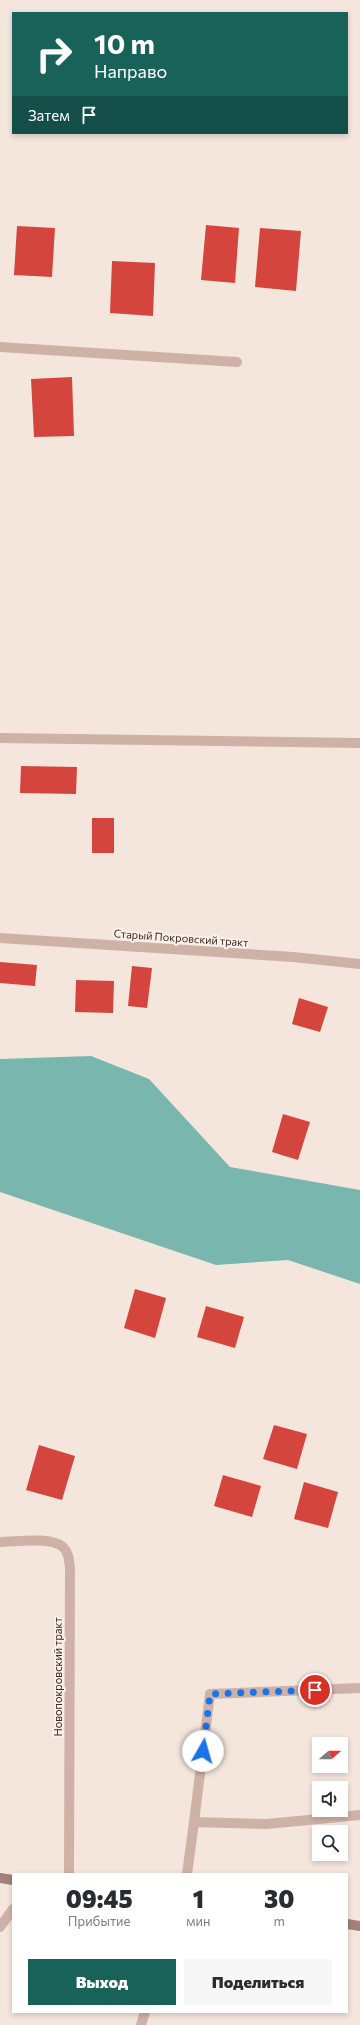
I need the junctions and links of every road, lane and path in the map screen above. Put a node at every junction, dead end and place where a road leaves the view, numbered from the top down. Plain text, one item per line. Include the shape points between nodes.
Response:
1 (0, 347) edge
2 (237, 362) dead end
3 (0, 738) edge
4 (360, 742) edge
5 (0, 938) edge
6 (360, 964) edge
7 (0, 1542) edge
8 (360, 1688) edge
9 (360, 1815) edge
10 (194, 1822) junction
11 (69, 1873) edge
12 (187, 1873) edge
13 (0, 1878) edge
14 (12, 1880) edge
15 (12, 1910) edge
16 (348, 1924) edge
17 (360, 1926) edge
18 (0, 1927) edge
19 (145, 2013) edge
20 (142, 2025) edge

1 - 2 street
3 - 4 street
5 - 6 street, Старый Покровский тракт via 293,957
7 - 11 street, Новопокровский тракт via 47,1541 62,1546 68,1554
8 - 10 street via 210,1694
9 - 10 street via 267,1824
10 - 12 street
13 - 14 main road
15 - 18 street
16 - 17 main road
19 - 20 street

